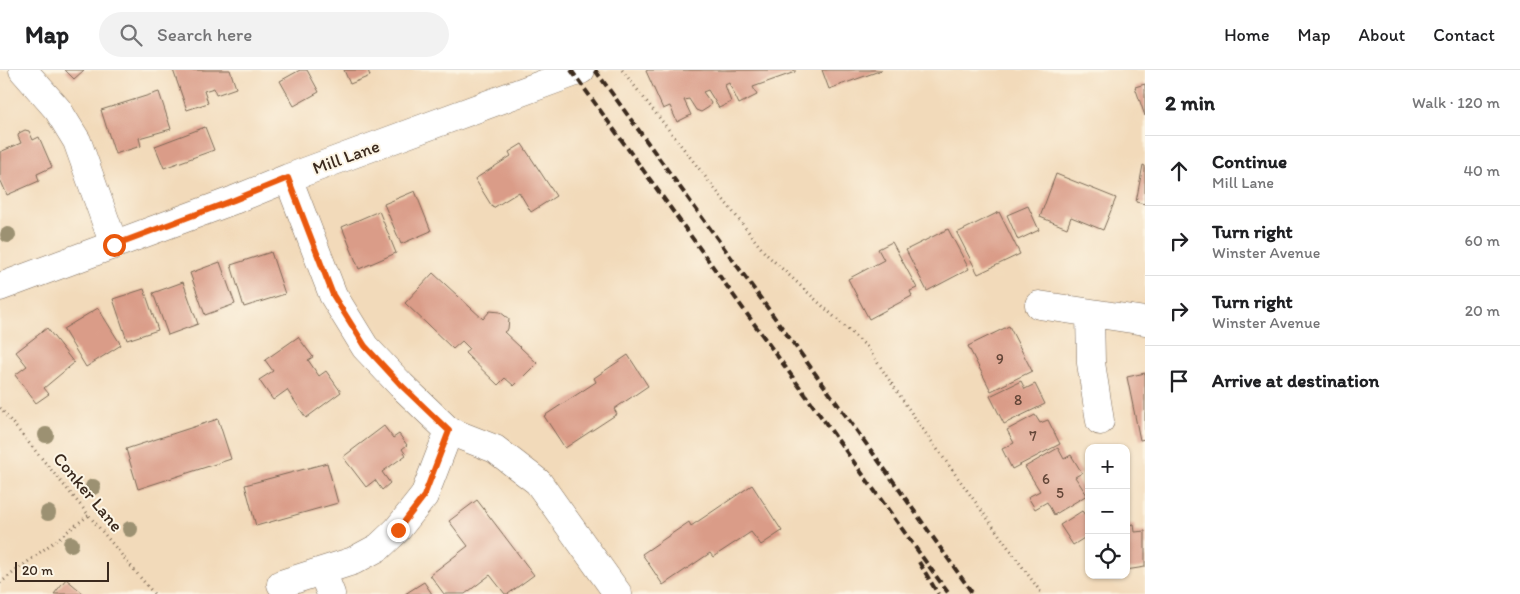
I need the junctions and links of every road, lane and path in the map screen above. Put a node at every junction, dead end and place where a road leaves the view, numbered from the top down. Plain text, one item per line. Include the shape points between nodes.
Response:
1 (23, 70) edge
2 (581, 70) edge
3 (622, 70) edge
4 (288, 178) junction
5 (114, 245) junction
6 (0, 287) edge
7 (1039, 305) dead end
8 (1090, 314) junction
9 (1145, 321) edge
10 (0, 408) edge
11 (1100, 421) dead end
12 (449, 431) junction
13 (88, 515) junction
14 (326, 582) edge
15 (0, 583) edge
16 (281, 584) dead end
17 (154, 594) edge
18 (618, 594) edge
19 (1042, 594) edge

1 - 5 street via 58,110 77,141
2 - 4 street, Mill Lane
3 - 19 path via 765,253 867,347
4 - 5 street, Mill Lane
4 - 12 street via 333,295 365,346
5 - 6 street, Mill Lane
7 - 8 street
8 - 9 street
8 - 11 street via 1091,363
10 - 13 path, Conker Lane
12 - 14 street via 424,496 398,530 379,548 353,561
12 - 18 street via 495,449 538,482
13 - 15 path
13 - 17 path, Conker Lane
14 - 16 street

